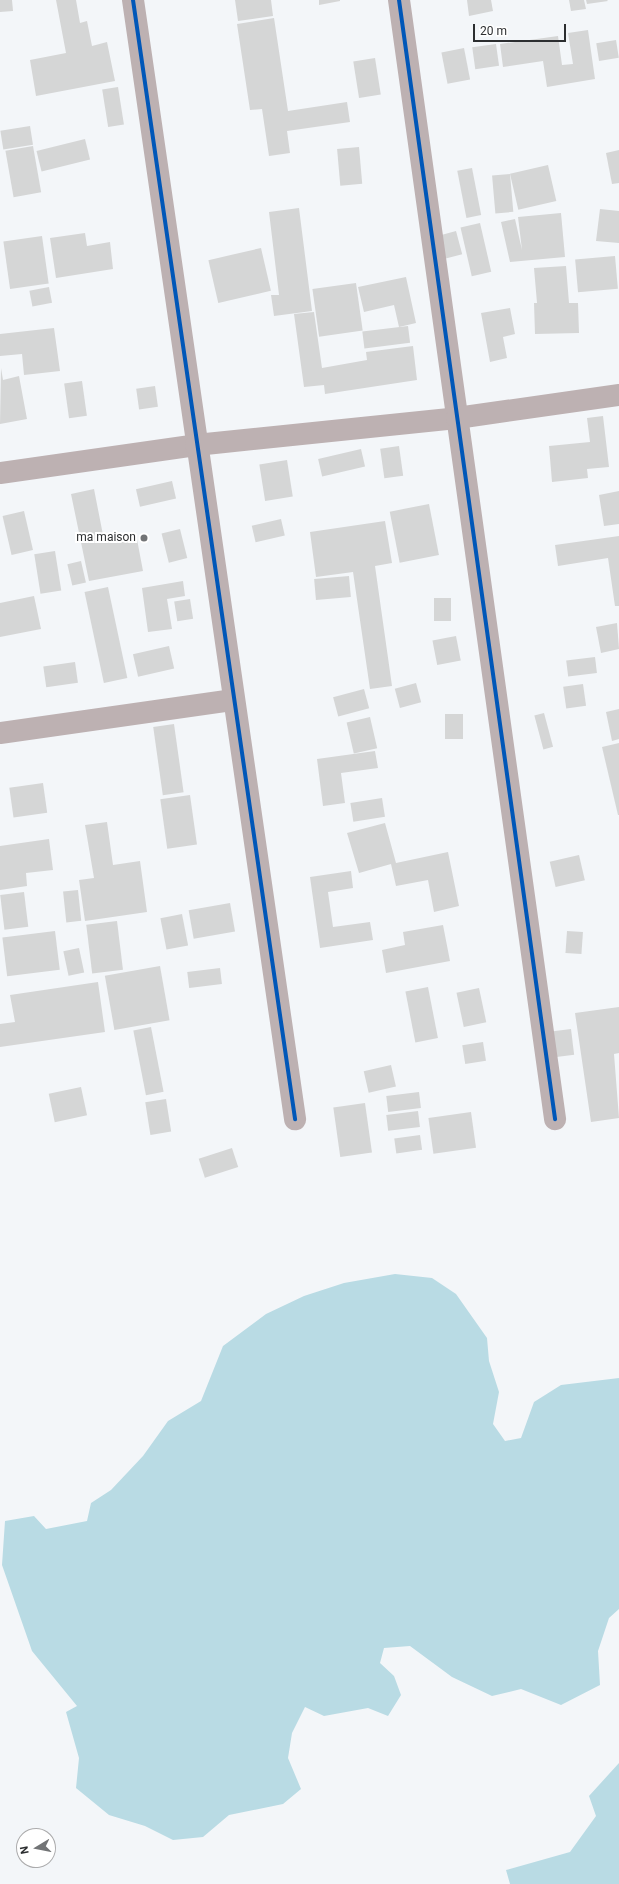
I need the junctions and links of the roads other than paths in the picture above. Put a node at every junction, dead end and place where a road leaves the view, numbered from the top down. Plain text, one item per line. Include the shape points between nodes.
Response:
1 (133, 0) edge
2 (398, 0) edge
3 (619, 395) edge
4 (457, 418) junction
5 (196, 445) junction
6 (0, 473) edge
7 (232, 700) junction
8 (0, 733) edge
9 (295, 1119) dead end
10 (555, 1119) dead end

1 - 5 street
2 - 4 street
3 - 4 street
4 - 5 street
4 - 10 street
5 - 6 street
5 - 7 street
7 - 8 street
7 - 9 street

